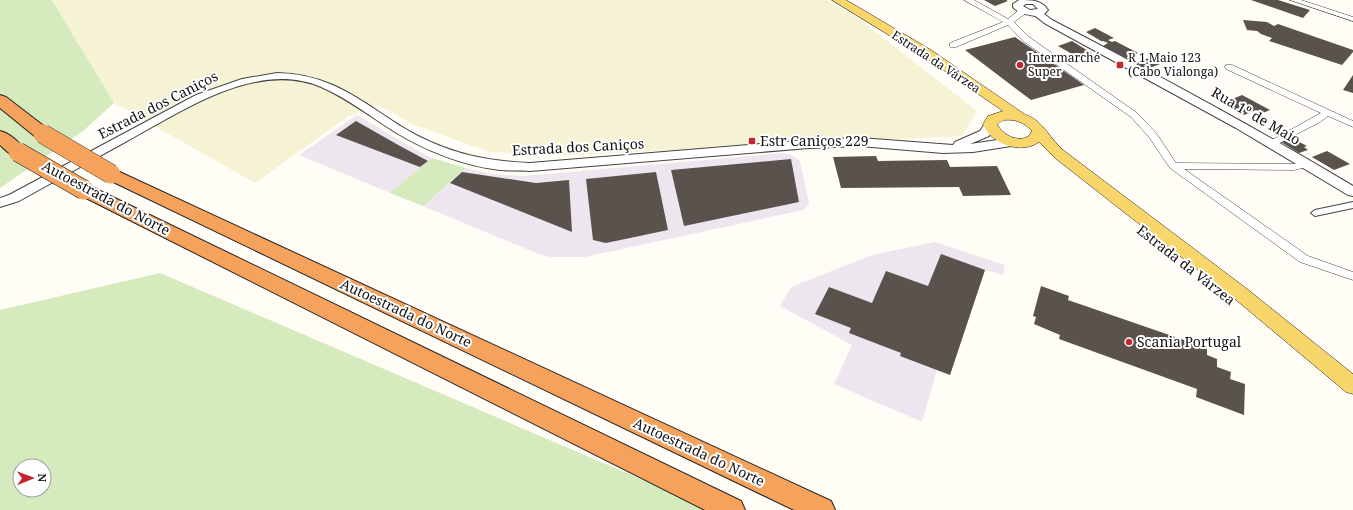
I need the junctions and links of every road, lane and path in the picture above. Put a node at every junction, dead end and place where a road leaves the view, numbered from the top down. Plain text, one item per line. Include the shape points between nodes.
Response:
1 (838, 0) edge
2 (968, 0) edge
3 (1294, 0) edge
4 (1021, 4) edge
5 (1353, 19) edge
6 (871, 21) junction
7 (1008, 22) junction
8 (953, 45) dead end
9 (1229, 68) dead end
10 (0, 100) edge
11 (1328, 112) junction
12 (986, 114) junction
13 (1020, 117) junction
14 (1353, 124) edge
15 (1038, 132) junction
16 (0, 136) edge
17 (1014, 142) junction
18 (1273, 143) junction
19 (944, 149) junction
20 (1308, 164) junction
21 (1173, 166) junction
22 (1353, 192) edge
23 (0, 203) edge
24 (1353, 205) edge
25 (1315, 213) dead end
26 (1353, 276) edge
27 (1353, 386) edge
28 (1353, 393) edge
29 (732, 510) edge
30 (822, 510) edge

1 - 6 main road, Estrada da Várzea
2 - 7 street
3 - 5 street
4 - 7 street
4 - 18 street, Rua 1º de Maio via 1049,22 1198,100
6 - 12 main road, Estrada da Várzea
6 - 13 main road, Estrada da Várzea via 927,53
7 - 8 street
7 - 21 street via 1026,39 1142,122
9 - 11 street
10 - 30 highway, Autoestrada do Norte, bridge via 43,134 111,174
11 - 14 street
11 - 18 street
12 - 13 main road via 996,117
12 - 17 main road, Estrada da Várzea via 994,133
12 - 19 street, Estrada dos Caniços via 985,133
13 - 15 main road, Estrada da Várzea via 1030,122
15 - 17 main road via 1034,140
15 - 27 main road, Estrada da Várzea via 1067,160 1241,294
16 - 29 highway, Autoestrada do Norte, bridge via 18,152 84,190
17 - 19 street, Estrada dos Caniços
17 - 28 main road, Estrada da Várzea via 1044,154
18 - 20 street, Rua 1º de Maio
19 - 23 street, Estrada dos Caniços via 860,142 530,167 491,164 456,156 426,144 323,84 302,78 279,76 249,80 200,97
20 - 21 street via 1294,167
20 - 22 street, Rua 1º de Maio
21 - 26 street via 1304,259
24 - 25 street

